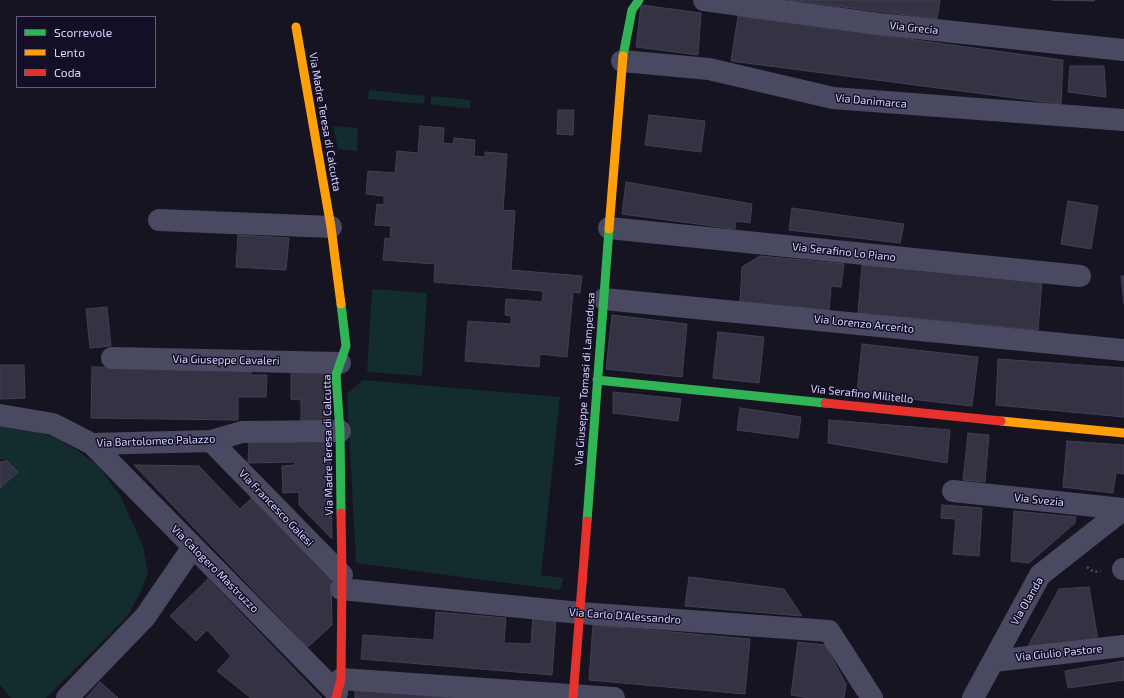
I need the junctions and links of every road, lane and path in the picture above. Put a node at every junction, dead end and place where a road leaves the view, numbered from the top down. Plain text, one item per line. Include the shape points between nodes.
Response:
1 (639, 0) edge
2 (704, 0) edge
3 (296, 27) dead end
4 (1124, 50) edge
5 (622, 62) junction
6 (1124, 120) edge
7 (159, 220) dead end
8 (331, 227) junction
9 (609, 228) junction
10 (1080, 276) dead end
11 (604, 299) junction
12 (1124, 350) edge
13 (112, 358) dead end
14 (340, 363) junction
15 (597, 380) junction
16 (0, 415) edge
17 (340, 431) junction
18 (1124, 433) edge
19 (211, 441) junction
20 (92, 444) junction
21 (953, 491) dead end
22 (1124, 509) edge
23 (193, 547) junction
24 (1067, 554) junction
25 (1123, 569) edge
26 (341, 582) junction
27 (580, 612) junction
28 (1124, 646) edge
29 (994, 661) junction
30 (338, 690) edge
31 (573, 697) edge
32 (67, 698) edge
33 (614, 698) edge
34 (872, 698) edge
35 (973, 698) edge

1 - 5 street via 632,10
2 - 4 street, Via Grecia via 879,24
3 - 8 street, Via Madre Teresa di Calcutta
5 - 6 street, Via Danimarca via 709,68 833,98
5 - 9 street, Via Giuseppe Tomasi di Lampedusa
7 - 8 street
8 - 14 street, Via Madre Teresa di Calcutta via 346,346
9 - 10 street, Via Serafino Lo Piano
9 - 11 street, Via Giuseppe Tomasi di Lampedusa
11 - 12 street, Via Lorenzo Arcerito
11 - 15 street, Via Giuseppe Tomasi di Lampedusa
13 - 14 street, Via Giuseppe Cavaleri
14 - 17 street, Via Madre Teresa di Calcutta via 336,375
15 - 18 street, Via Serafino Militello
15 - 27 street, Via Giuseppe Tomasi di Lampedusa
16 - 20 street, Via Bartolomeo Palazzo via 53,424
17 - 19 street, Via Bartolomeo Palazzo via 242,432
17 - 26 street, Via Madre Teresa di Calcutta
19 - 20 street, Via Bartolomeo Palazzo
19 - 26 street, Via Francesco Galesi
20 - 23 street, Via Calogero Mastruzzo
21 - 22 street, Via Svezia
22 - 24 street, Via Olanda
23 - 30 street, Via Calogero Mastruzzo
23 - 32 street via 145,617
24 - 25 path via 1094,572
24 - 29 street, Via Olanda via 1040,575
26 - 27 street, Via Carlo D'Alessandro
26 - 30 street, Via Madre Teresa di Calcutta
27 - 31 street, Via Giuseppe Tomasi di Lampedusa
27 - 34 street, Via Carlo D'Alessandro via 829,631
28 - 29 street, Via Giulio Pastore
29 - 35 street, Via Olanda
30 - 31 street
31 - 33 street

